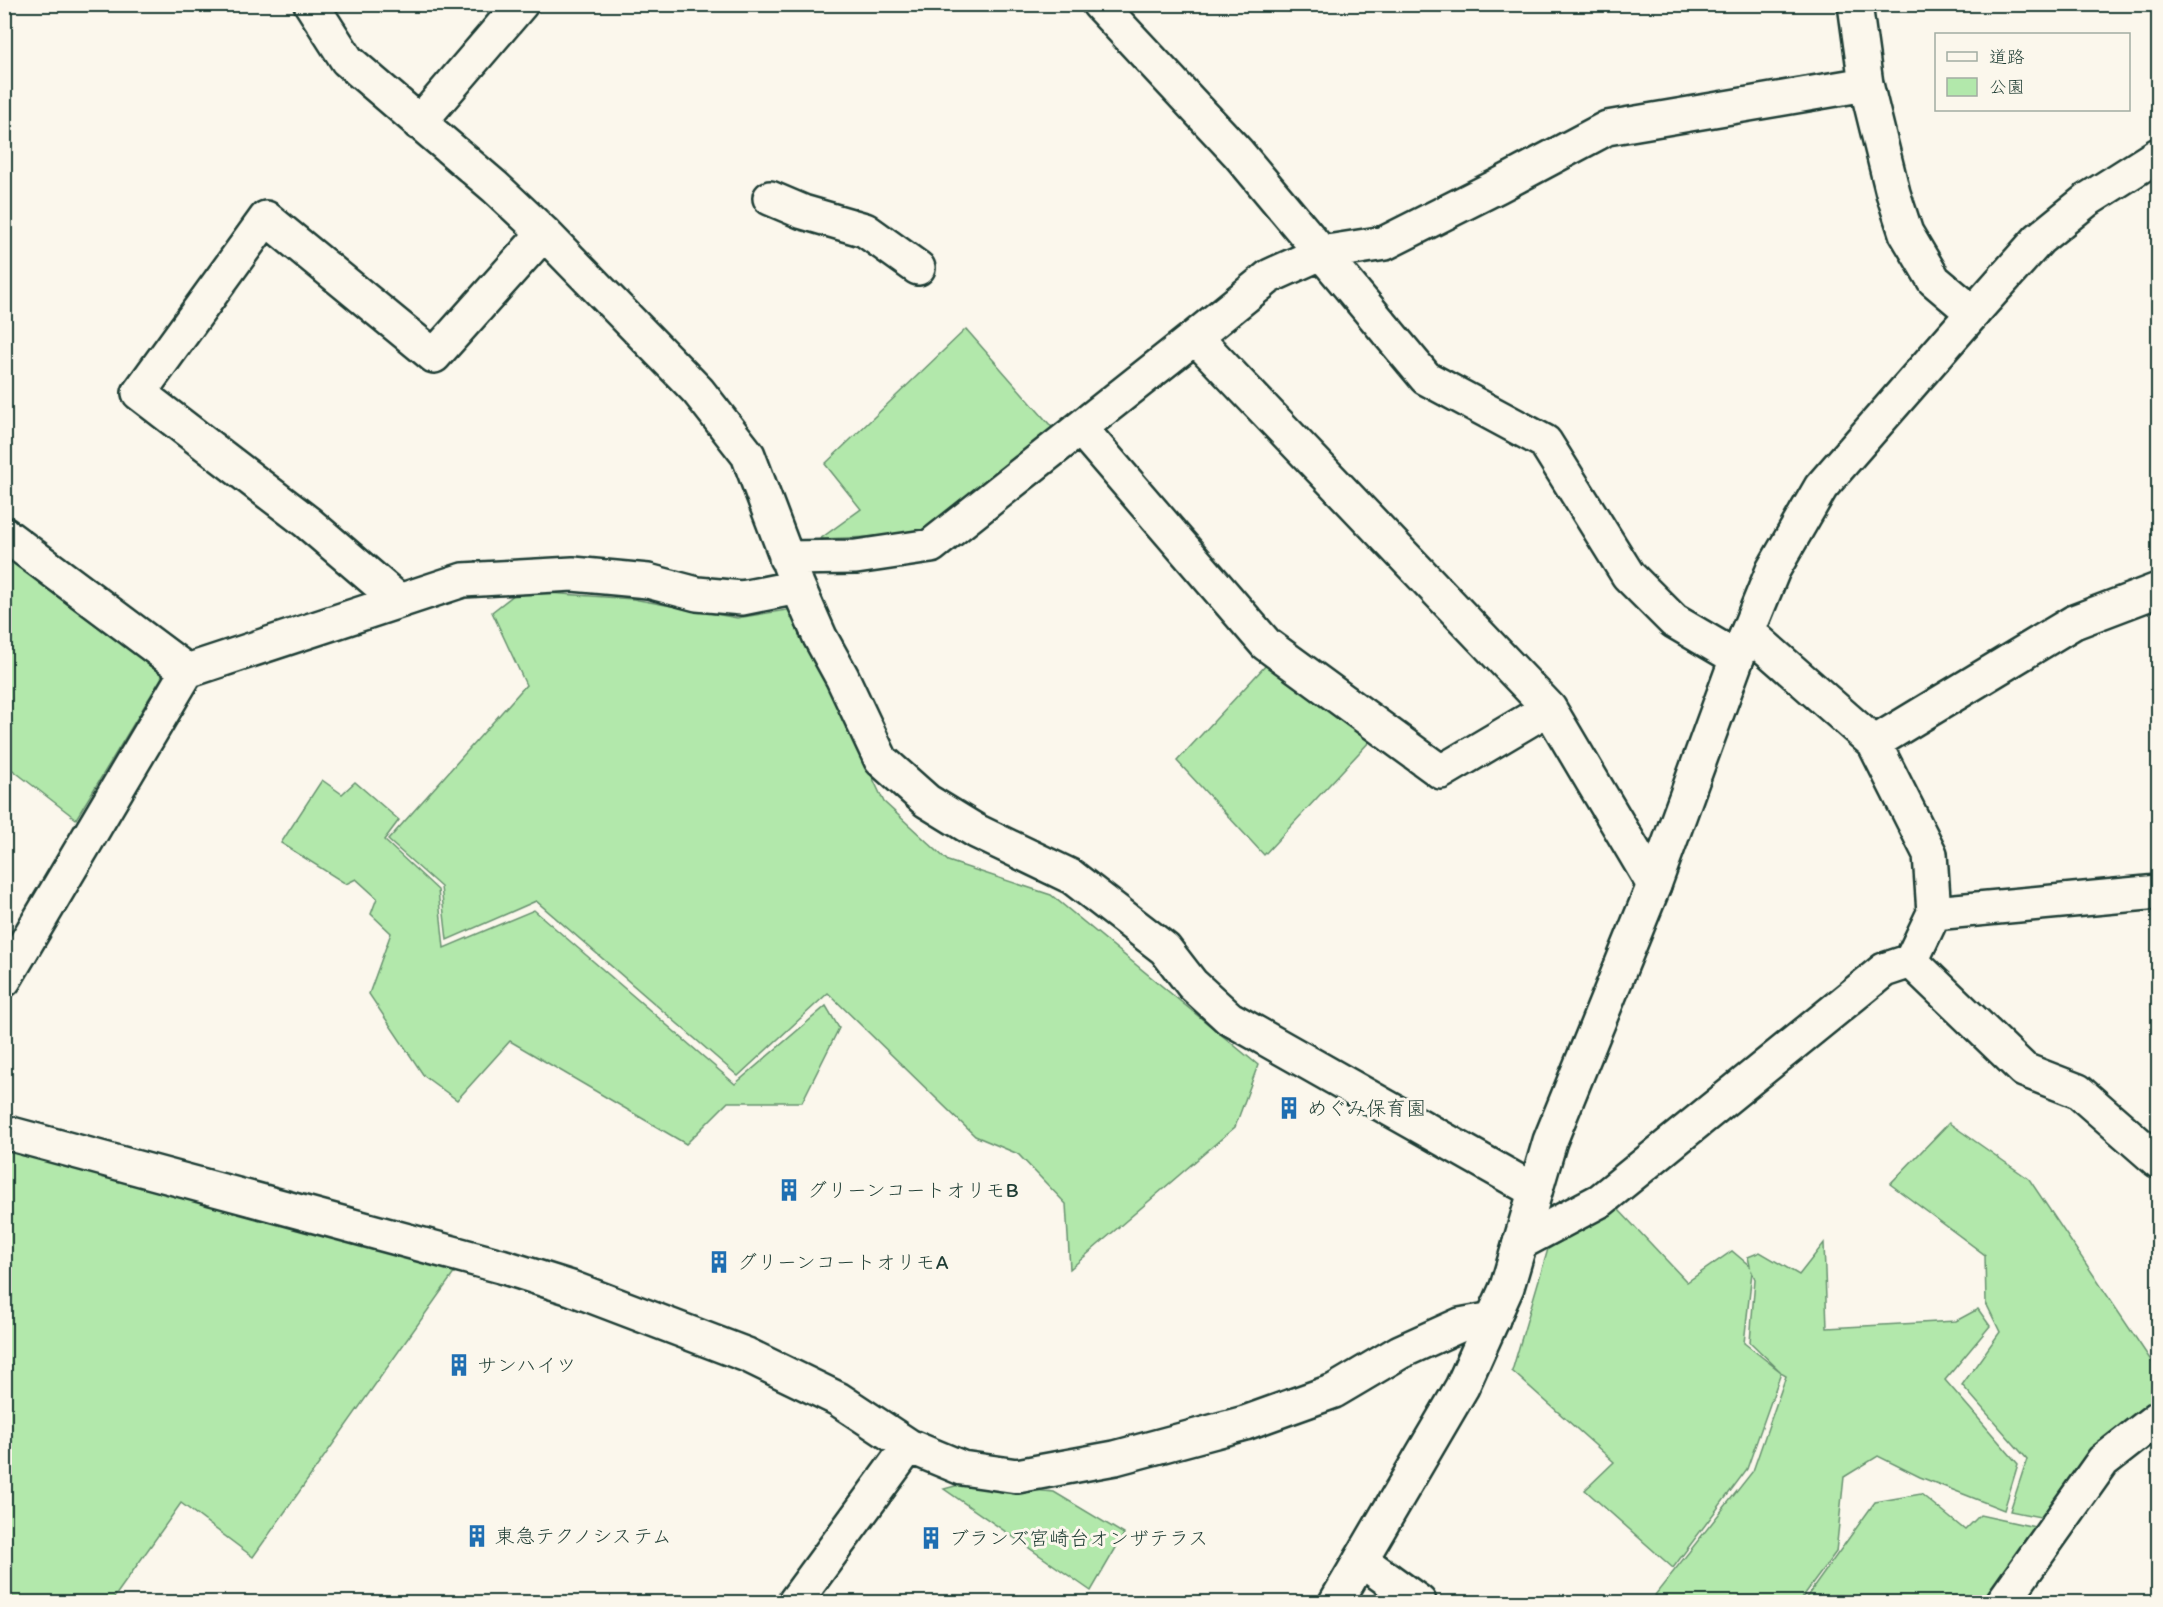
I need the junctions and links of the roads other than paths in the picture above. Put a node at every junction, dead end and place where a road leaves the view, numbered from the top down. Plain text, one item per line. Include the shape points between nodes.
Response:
1 (311, 4) edge
2 (521, 4) edge
3 (1098, 4) edge
4 (1855, 4) edge
5 (1866, 84) junction
6 (419, 123) junction
7 (2158, 155) edge
8 (770, 198) dead end
9 (544, 233) junction
10 (1321, 253) junction
11 (918, 268) dead end
12 (1972, 313) junction
13 (1195, 337) junction
14 (1081, 429) junction
15 (4, 534) edge
16 (792, 573) junction
17 (2158, 590) edge
18 (398, 600) junction
19 (1743, 645) junction
20 (187, 671) junction
21 (1549, 708) junction
22 (1874, 743) junction
23 (1654, 885) junction
24 (2158, 892) edge
25 (1934, 913) junction
26 (1911, 961) junction
27 (4, 980) edge
28 (4, 1132) edge
29 (2158, 1161) edge
30 (1535, 1191) junction
31 (1520, 1243) junction
32 (1493, 1319) junction
33 (2158, 1418) edge
34 (909, 1446) junction
35 (1361, 1560) junction
36 (795, 1602) edge
37 (1336, 1602) edge
38 (1419, 1602) edge
39 (2003, 1602) edge

1 - 6 street via 347,60
2 - 6 street
3 - 10 street via 1238,153
4 - 5 street
5 - 10 street via 1607,128 1385,243
5 - 12 street via 1906,233 1934,280
6 - 9 street
7 - 12 street via 2087,200 2040,239
8 - 11 street via 865,230
9 - 16 street via 698,391 748,455
9 - 18 street via 434,356 266,218 139,393 307,522
10 - 13 street via 1270,276
10 - 19 street via 1426,378 1545,442 1628,575 1674,621
12 - 19 street via 1821,487 1773,570
13 - 14 street
13 - 21 street
14 - 16 street via 932,546 856,557
14 - 21 street via 1266,644 1441,772
15 - 20 street
16 - 18 street via 742,598 697,594 648,581 573,574 463,580
16 - 30 street via 881,760 927,801 976,831 1072,877 1165,949 1192,984 1229,1018
17 - 22 street via 2074,622
18 - 20 street
19 - 22 street
19 - 23 street
20 - 27 street
21 - 23 street
22 - 25 street via 1930,854
23 - 30 street via 1550,1142
24 - 25 street
25 - 26 street
26 - 29 street via 2024,1070 2078,1091
26 - 31 street via 1884,970 1601,1200
28 - 34 street via 571,1288 747,1355 838,1399
30 - 31 street
31 - 32 street
32 - 34 street via 1460,1325 1400,1352 1334,1391 1245,1423 1115,1458 1017,1476 963,1468
32 - 35 street via 1462,1387
33 - 39 street via 2103,1461
34 - 36 street
35 - 37 street
35 - 38 street

